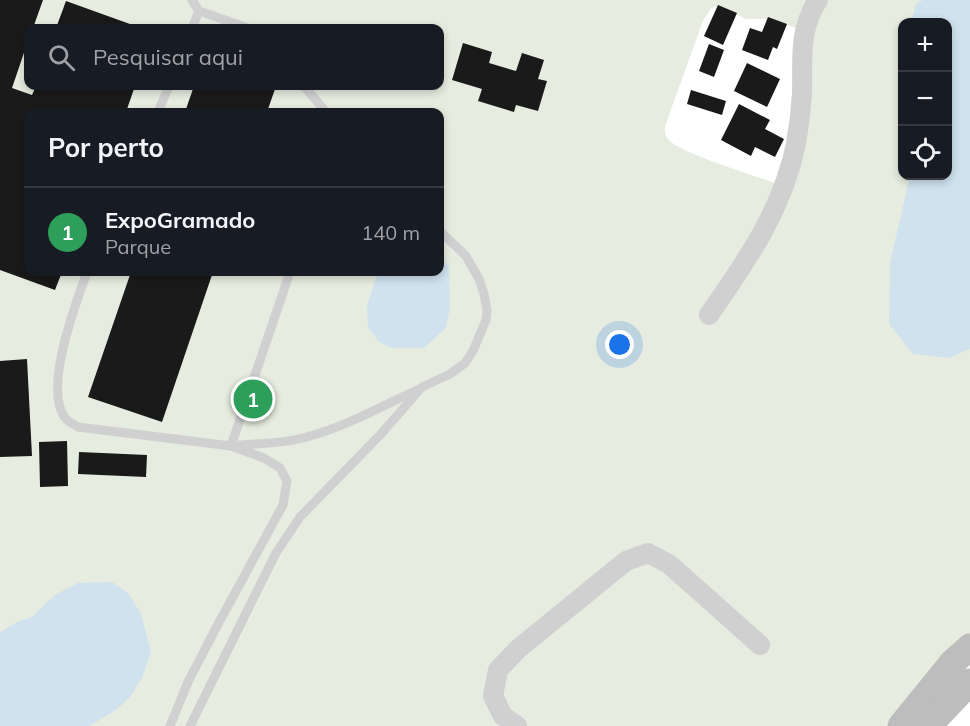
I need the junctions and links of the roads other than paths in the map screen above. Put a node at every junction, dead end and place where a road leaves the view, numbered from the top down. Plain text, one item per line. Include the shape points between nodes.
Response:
1 (192, 0) edge
2 (818, 0) edge
3 (199, 12) junction
4 (194, 24) edge
5 (236, 24) edge
6 (167, 90) edge
7 (307, 90) edge
8 (160, 108) edge
9 (323, 108) edge
10 (444, 235) edge
11 (86, 276) edge
12 (289, 276) edge
13 (708, 315) dead end
14 (422, 387) junction
15 (231, 446) junction
16 (217, 626) junction
17 (233, 637) junction
18 (760, 645) dead end
19 (970, 646) edge
20 (970, 682) edge
21 (170, 726) edge
22 (190, 726) edge
23 (517, 726) edge
24 (901, 726) edge
25 (928, 726) edge

1 - 3 lane
2 - 13 street via 804,30 801,119 791,164 760,240
3 - 4 lane
3 - 5 lane
6 - 8 lane
7 - 9 lane
10 - 14 lane via 466,256 479,279 486,320 465,363
11 - 15 lane via 63,342 58,386 66,419 78,427
12 - 15 lane
14 - 15 lane via 310,436
14 - 17 lane via 300,517 276,553
15 - 16 lane via 280,468 286,494
16 - 17 lane
16 - 21 lane
17 - 22 lane
18 - 23 street via 669,564 648,553 626,561 518,649 498,670 493,696 503,716
19 - 24 main road
20 - 25 main road

